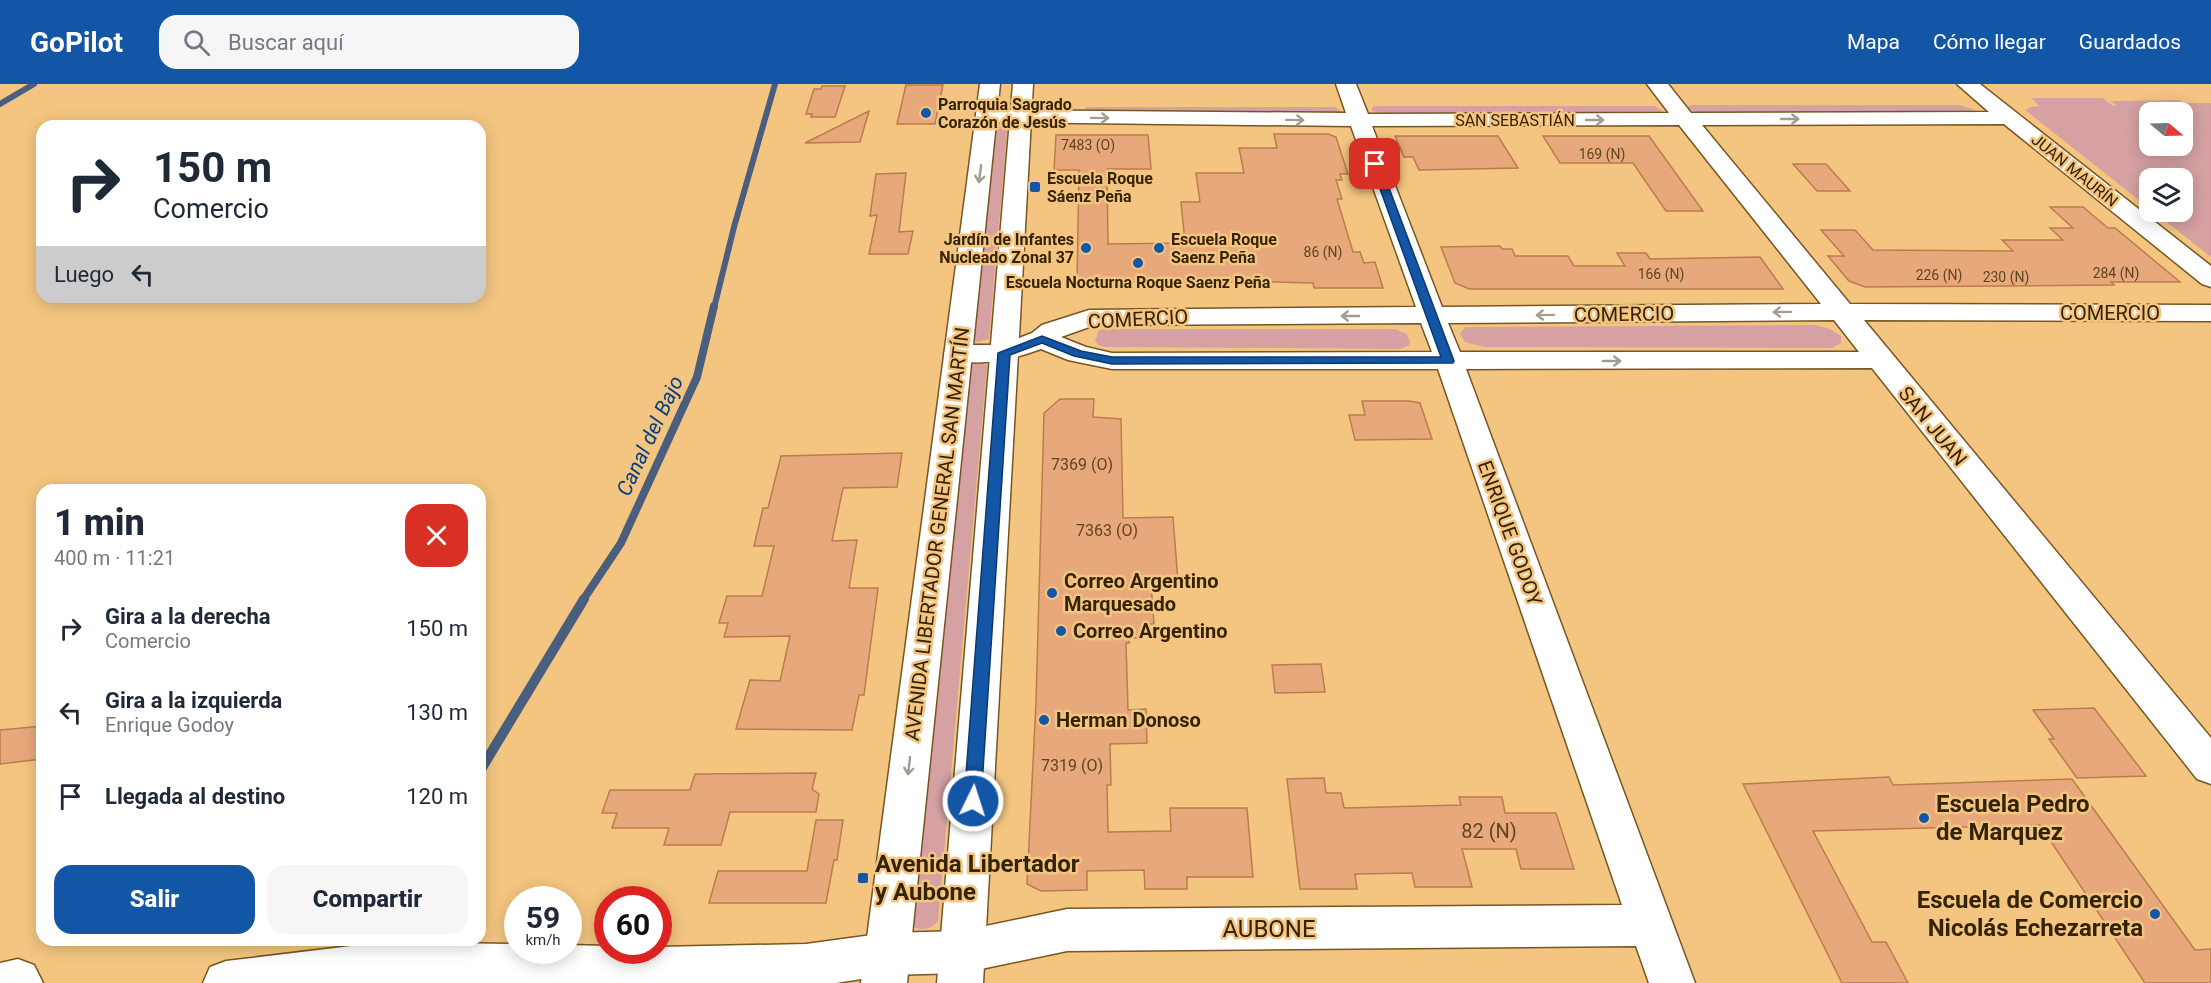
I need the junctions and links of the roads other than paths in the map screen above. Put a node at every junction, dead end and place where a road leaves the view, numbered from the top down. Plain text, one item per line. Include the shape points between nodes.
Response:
1 (990, 84) edge
2 (1023, 84) edge
3 (1967, 84) edge
4 (1280, 99) dead end
5 (1798, 99) dead end
6 (1987, 99) junction
7 (1352, 100) edge
8 (1670, 100) edge
9 (987, 116) junction
10 (1020, 116) junction
11 (2010, 118) junction
12 (2211, 279) edge
13 (1840, 312) junction
14 (2211, 313) edge
15 (1431, 316) junction
16 (1042, 339) junction
17 (958, 353) junction
18 (1004, 353) junction
19 (1880, 360) junction
20 (1449, 361) junction
21 (2211, 767) edge
22 (1652, 925) junction
23 (961, 967) edge
24 (885, 968) edge
25 (6, 983) edge
26 (20, 983) edge
27 (226, 983) edge
28 (1672, 983) edge

1 - 9 street, AVENIDA LIBERTADOR GENERAL SAN MARTÍN
2 - 10 street
3 - 6 street, JUAN MAURÍN
4 - 10 street, SAN SEBASTIÁN via 1065,100
5 - 6 street
6 - 11 street, JUAN MAURÍN
7 -> 8 street, SAN SEBASTIÁN
10 -> 7 street, SAN SEBASTIÁN
7 - 15 street, ENRIQUE GODOY
8 -> 11 street, SAN SEBASTIÁN
8 - 13 street, SAN JUAN
9 - 10 street, SAN SEBASTIÁN
9 -> 17 street, AVENIDA LIBERTADOR GENERAL SAN MARTÍN
10 - 18 street
11 - 12 street, JUAN MAURÍN
13 - 14 street, COMERCIO
13 -> 15 street, COMERCIO
13 - 19 street, SAN JUAN
15 -> 16 street, COMERCIO via 1089,318 1052,331
15 - 20 street, ENRIQUE GODOY
16 - 18 street, COMERCIO
16 - 20 street, COMERCIO via 1078,354 1112,360
17 - 18 street, COMERCIO
17 -> 24 street, AVENIDA LIBERTADOR GENERAL SAN MARTÍN
18 - 23 street
20 -> 19 street, COMERCIO
19 - 21 street, SAN JUAN
20 - 22 street, ENRIQUE GODOY
22 - 23 street, AUBONE via 1066,930
22 - 28 street, ENRIQUE GODOY
23 - 24 street, AUBONE
24 - 27 street, AUBONE via 384,963
25 - 26 street

